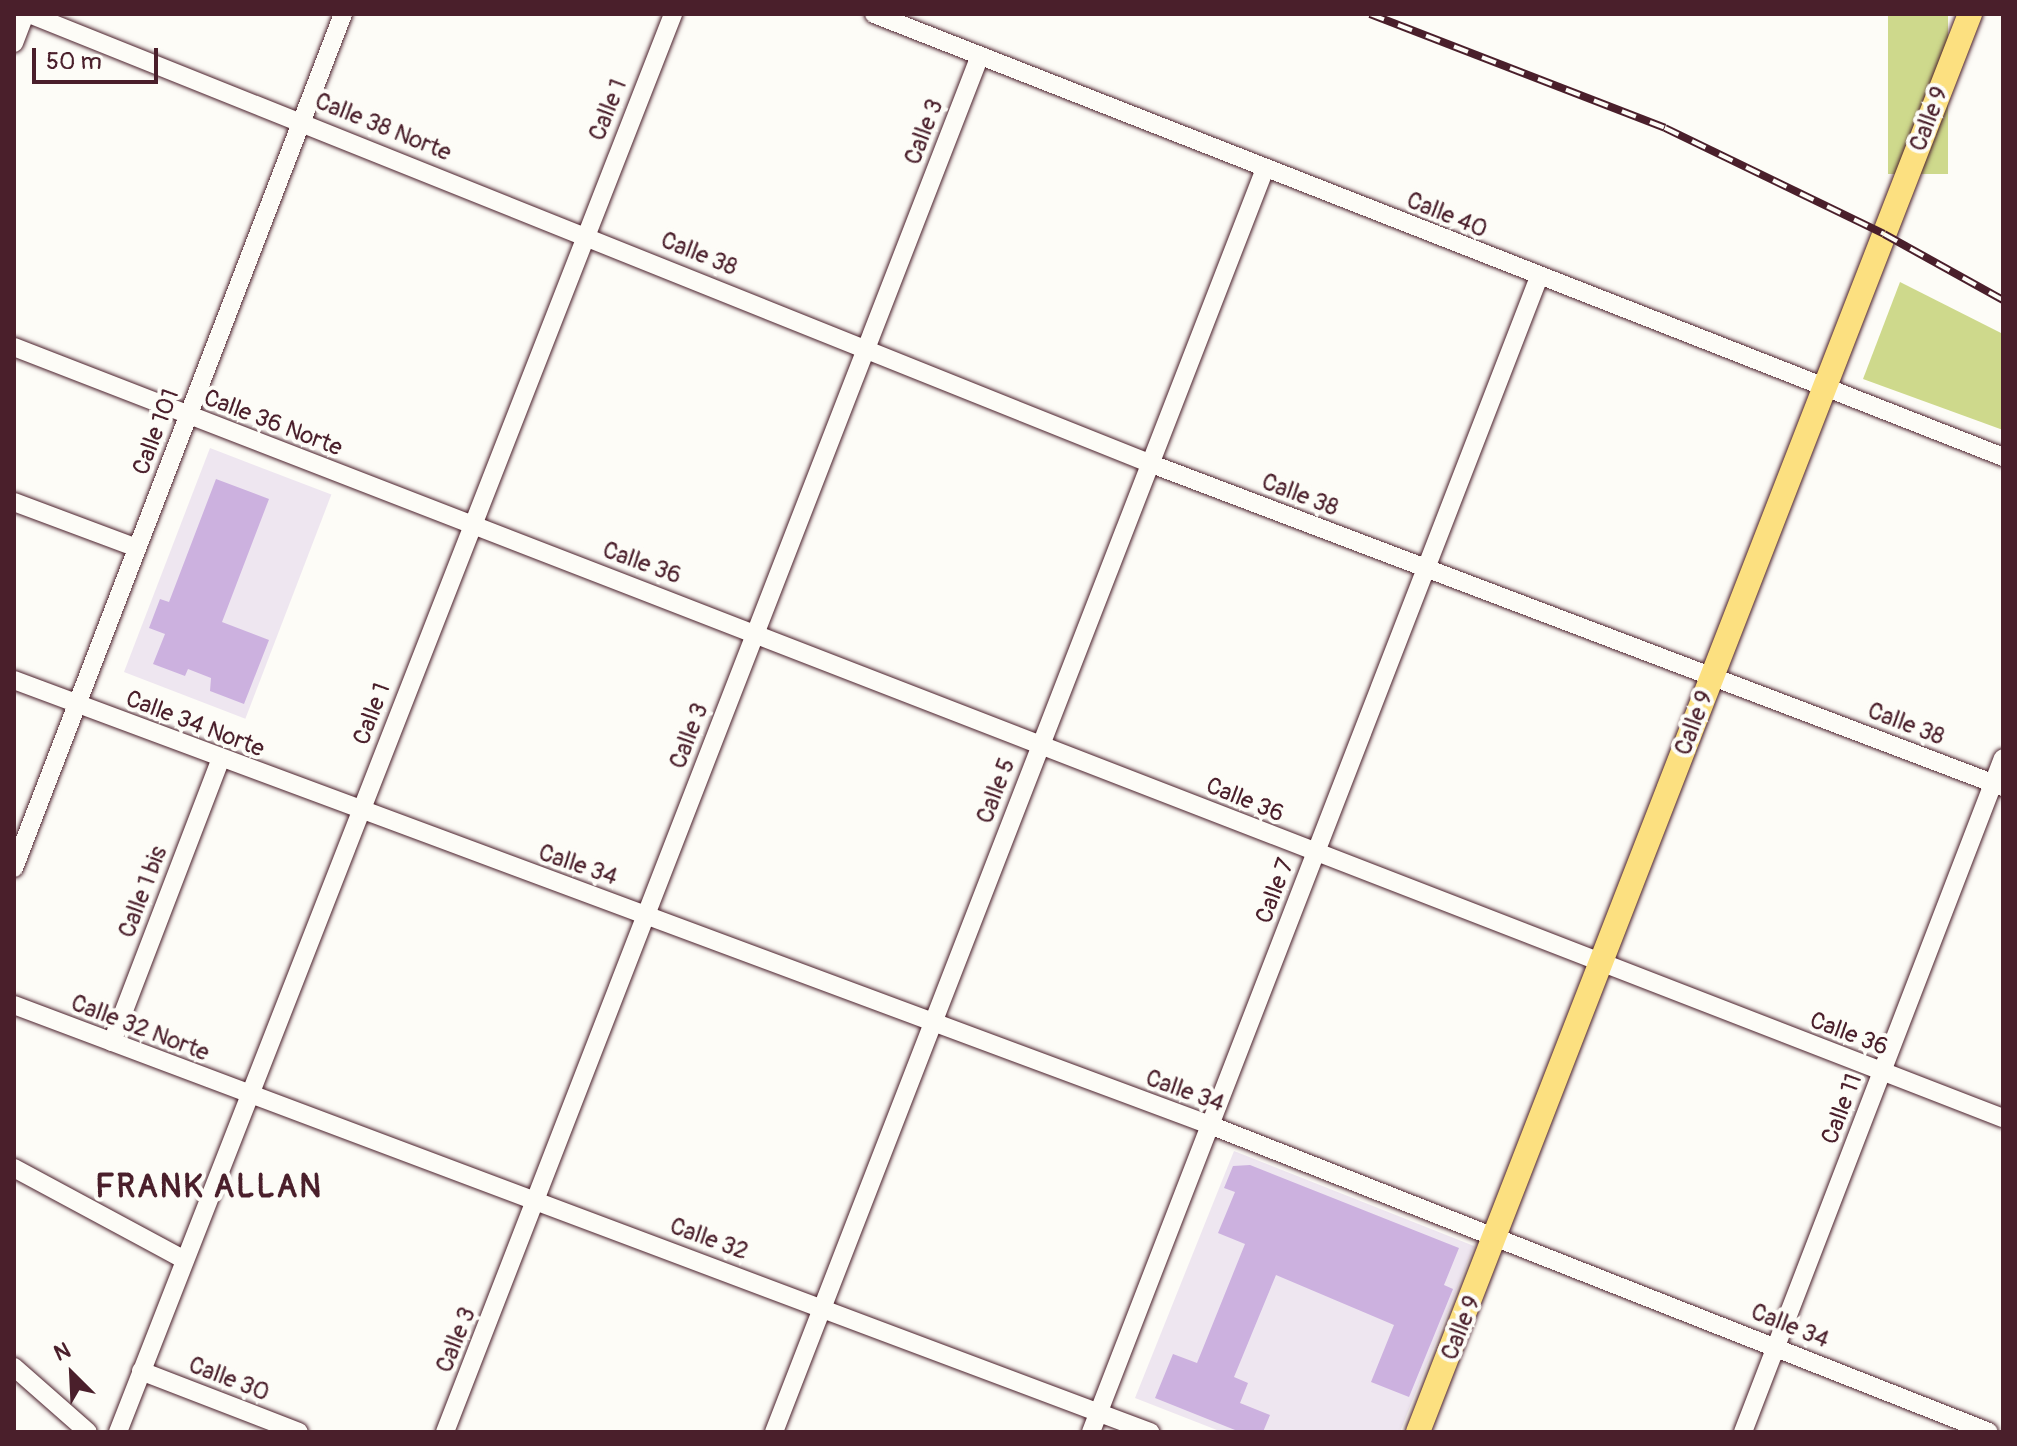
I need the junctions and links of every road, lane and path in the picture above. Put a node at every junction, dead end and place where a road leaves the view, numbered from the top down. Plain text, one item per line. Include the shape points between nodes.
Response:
1 (27, 14) edge
2 (343, 14) edge
3 (673, 14) edge
4 (874, 14) edge
5 (1970, 14) edge
6 (14, 43) edge
7 (979, 58) junction
8 (300, 119) junction
9 (1265, 169) junction
10 (585, 234) junction
11 (1539, 277) junction
12 (14, 347) edge
13 (866, 347) junction
14 (1825, 387) junction
15 (188, 415) junction
16 (2003, 457) edge
17 (1149, 463) junction
18 (14, 502) edge
19 (470, 526) junction
20 (137, 548) junction
21 (1426, 568) junction
22 (756, 631) junction
23 (1712, 676) junction
24 (14, 680) edge
25 (77, 704) junction
26 (1039, 744) junction
27 (2003, 758) edge
28 (220, 760) junction
29 (1998, 786) edge
30 (359, 814) junction
31 (19, 840) edge
32 (1315, 854) junction
33 (14, 868) edge
34 (645, 914) junction
35 (1601, 965) junction
36 (14, 1005) edge
37 (932, 1027) junction
38 (112, 1042) junction
39 (1883, 1072) junction
40 (249, 1095) junction
41 (2003, 1118) edge
42 (1210, 1125) junction
43 (14, 1168) edge
44 (536, 1201) junction
45 (1499, 1236) junction
46 (185, 1260) junction
47 (823, 1307) junction
48 (1776, 1346) junction
49 (14, 1367) edge
50 (141, 1371) junction
51 (1099, 1411) junction
52 (88, 1432) edge
53 (118, 1432) edge
54 (299, 1432) edge
55 (445, 1432) edge
56 (774, 1432) edge
57 (1091, 1432) edge
58 (1150, 1432) edge
59 (1418, 1432) edge
60 (1743, 1432) edge
61 (1989, 1432) edge

1 - 6 street
1 - 8 street, Calle 38 Norte
2 - 8 street, Calle 101
3 - 10 street, Calle 1
4 - 7 street, Calle 40
5 - 14 main road, Calle 9
7 - 9 street, Calle 40
7 - 13 street, Calle 3
8 - 10 street, Calle 38 Norte
8 - 15 street, Calle 101
9 - 11 street, Calle 40
9 - 17 street, Calle 5
10 - 13 street, Calle 38
10 - 19 street, Calle 1
11 - 14 street, Calle 40
11 - 21 street, Calle 7
12 - 15 street, Calle 36 Norte
13 - 17 street, Calle 38
13 - 22 street, Calle 3
14 - 16 street, Calle 40
14 - 23 main road, Calle 9
15 - 19 street, Calle 36 Norte
15 - 20 street, Calle 101
17 - 21 street, Calle 38
17 - 26 street, Calle 5
18 - 20 street
19 - 22 street, Calle 36
19 - 30 street, Calle 1
20 - 25 street, Calle 101
21 - 23 street, Calle 38
21 - 32 street, Calle 7
22 - 26 street, Calle 36
22 - 34 street, Calle 3
23 - 29 street, Calle 38
23 - 35 main road, Calle 9
24 - 25 street, Calle 34 Norte
25 - 28 street, Calle 34 Norte
25 - 31 street, Calle 101
26 - 32 street, Calle 36
26 - 37 street, Calle 5
27 - 29 street, Calle 11
28 - 30 street, Calle 34 Norte
28 - 38 street, Calle 1 bis
29 - 39 street, Calle 11
30 - 34 street, Calle 34
30 - 40 street, Calle 1
31 - 33 street, Calle 101
32 - 35 street, Calle 36
32 - 42 street, Calle 7
34 - 37 street, Calle 34
34 - 44 street, Calle 3
35 - 39 street, Calle 36
35 - 45 main road, Calle 9
36 - 38 street, Calle 32 Norte
37 - 42 street, Calle 34
37 - 47 street, Calle 5
38 - 40 street, Calle 32 Norte
39 - 41 street, Calle 36
39 - 48 street, Calle 11
40 - 44 street, Calle 32
40 - 46 street, Calle 1
42 - 45 street, Calle 34
42 - 51 street, Calle 7
43 - 46 street
44 - 47 street, Calle 32
44 - 55 street, Calle 3
45 - 48 street, Calle 34
45 - 59 main road, Calle 9
46 - 50 street, Calle 1
47 - 51 street, Calle 32
47 - 56 street, Calle 5
48 - 60 street, Calle 11
48 - 61 street, Calle 34
49 - 52 street
50 - 53 street, Calle 1
50 - 54 street, Calle 30
51 - 57 street, Calle 7
51 - 58 street, Calle 32

